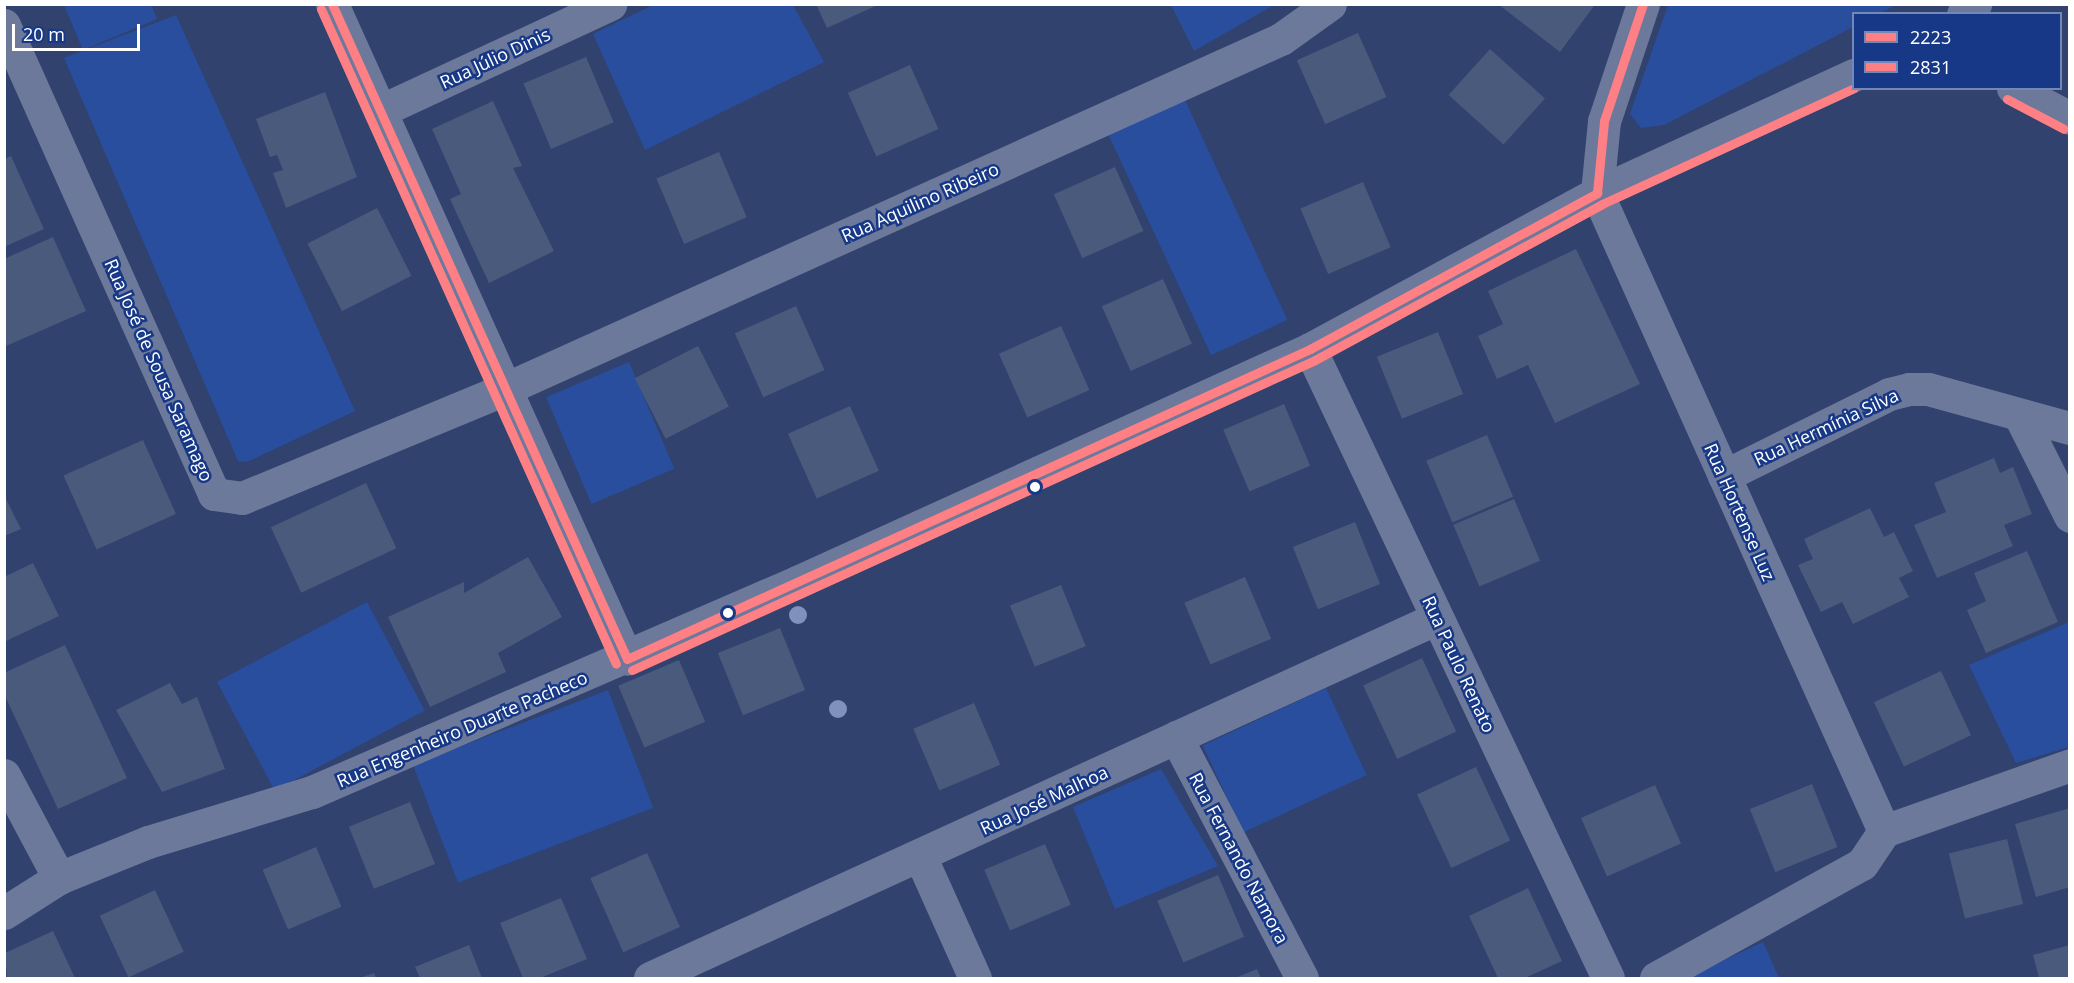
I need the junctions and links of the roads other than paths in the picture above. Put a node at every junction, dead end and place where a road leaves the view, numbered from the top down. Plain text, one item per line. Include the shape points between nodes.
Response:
1 (332, 4) edge
2 (610, 4) edge
3 (1330, 4) edge
4 (1643, 4) edge
5 (4, 25) edge
6 (1852, 76) edge
7 (2017, 90) edge
8 (380, 111) junction
9 (2070, 118) edge
10 (1597, 193) junction
11 (1310, 349) junction
12 (505, 389) junction
13 (2019, 416) junction
14 (2070, 428) edge
15 (1724, 476) junction
16 (2070, 516) edge
17 (1437, 618) junction
18 (627, 659) junction
19 (1176, 737) junction
20 (2070, 765) edge
21 (4, 775) edge
22 (1884, 831) junction
23 (921, 858) junction
24 (59, 878) junction
25 (4, 913) edge
26 (650, 978) edge
27 (975, 978) edge
28 (1302, 978) edge
29 (1608, 978) edge
30 (1656, 978) edge

1 - 8 street
2 - 8 street, Rua Júlio Dinis
3 - 12 street, Rua Aquilino Ribeiro via 1281,39
4 - 10 street via 1604,121
5 - 12 street, Rua José de Sousa Saramago via 214,494 242,498
6 - 10 street, Rua Engenheiro Duarte Pacheco
7 - 9 street
8 - 12 street
10 - 11 street, Rua Engenheiro Duarte Pacheco
10 - 15 street, Rua Hortense Luz
11 - 17 street, Rua Paulo Renato
11 - 18 street, Rua Engenheiro Duarte Pacheco
12 - 18 street
13 - 14 street, Rua Hermínia Silva
13 - 15 street, Rua Hermínia Silva via 1928,389 1909,389 1889,394
13 - 16 street
15 - 22 street, Rua Hortense Luz
17 - 19 street, Rua José Malhoa
17 - 29 street, Rua Paulo Renato
18 - 24 street, Rua Engenheiro Duarte Pacheco via 312,792 148,842
19 - 23 street, Rua José Malhoa
19 - 28 street, Rua Fernando Namora
20 - 22 street
21 - 24 street
22 - 30 street via 1862,864
23 - 26 street, Rua José Malhoa
23 - 27 street
24 - 25 street, Rua Engenheiro Duarte Pacheco

